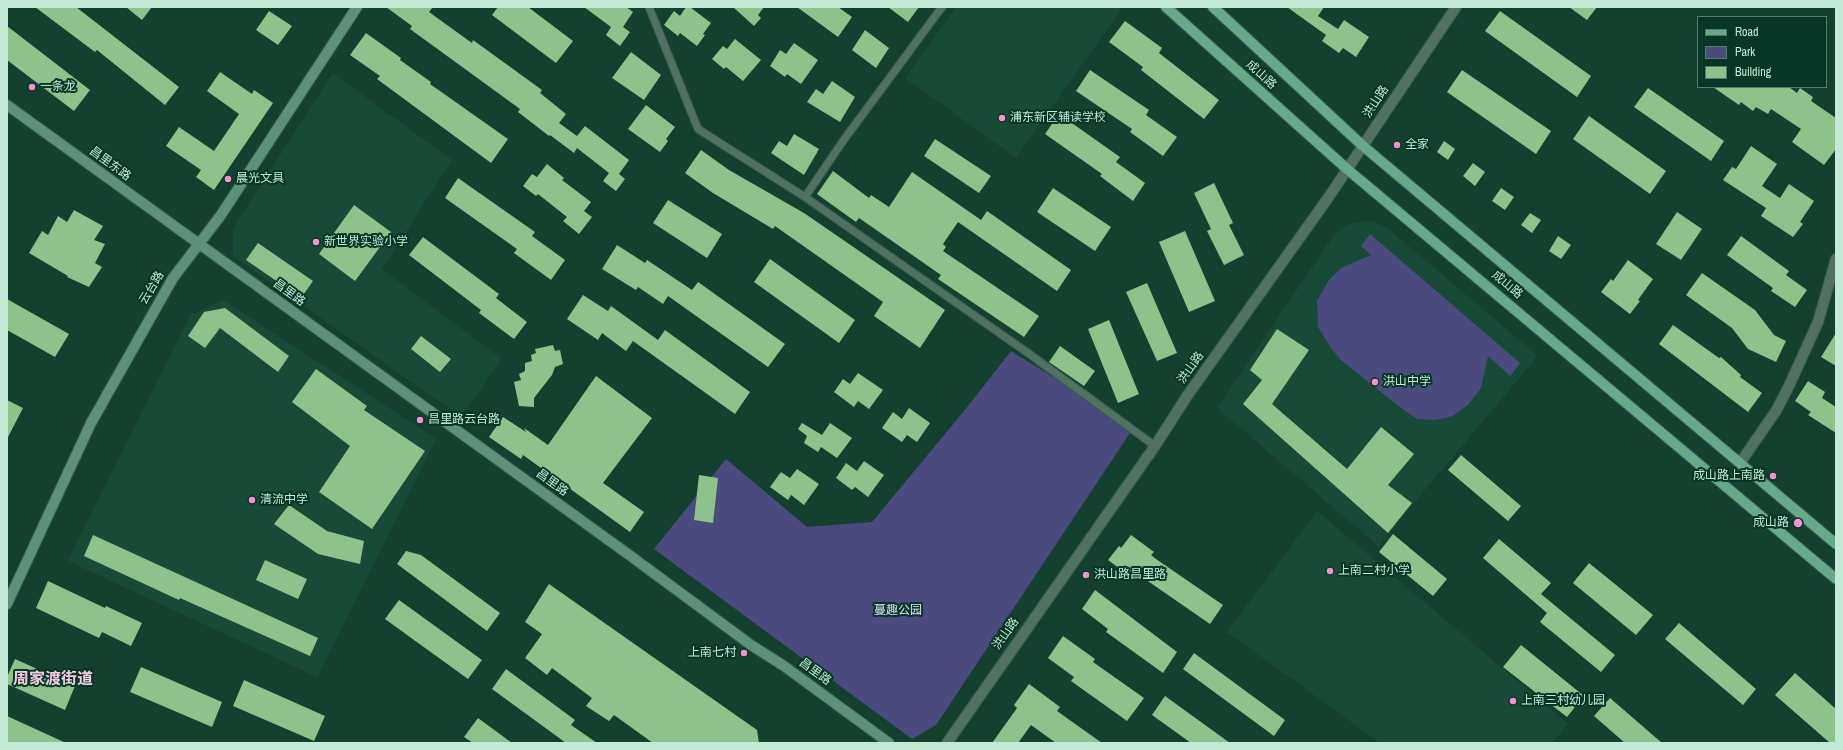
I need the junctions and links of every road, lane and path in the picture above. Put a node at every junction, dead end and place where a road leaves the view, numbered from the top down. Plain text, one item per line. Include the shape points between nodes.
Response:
1 (357, 7) edge
2 (649, 7) edge
3 (942, 7) edge
4 (1166, 7) edge
5 (1213, 7) edge
6 (1456, 7) edge
7 (7, 105) edge
8 (1363, 146) junction
9 (1347, 169) junction
10 (805, 197) junction
11 (199, 244) junction
12 (1836, 260) edge
13 (1155, 446) junction
14 (1740, 463) junction
15 (1836, 544) edge
16 (1836, 579) edge
17 (7, 604) edge
18 (889, 743) edge
19 (947, 743) edge

1 - 11 street, 云台路 via 221,215
2 - 10 lane via 698,129
3 - 10 lane
4 - 9 main road, 成山路
5 - 8 main road, 成山路
6 - 8 street, 洪山路
7 - 11 street, 昌里东路
8 - 9 street, 洪山路
8 - 14 main road, 成山路
9 - 13 street, 洪山路 via 1187,396
9 - 16 main road, 成山路
10 - 13 lane via 1028,353
11 - 17 street, 云台路 via 173,278 91,423
11 - 18 street, 昌里路
12 - 14 street via 1818,322 1789,386 1776,411
13 - 19 street, 洪山路
14 - 15 main road, 成山路

